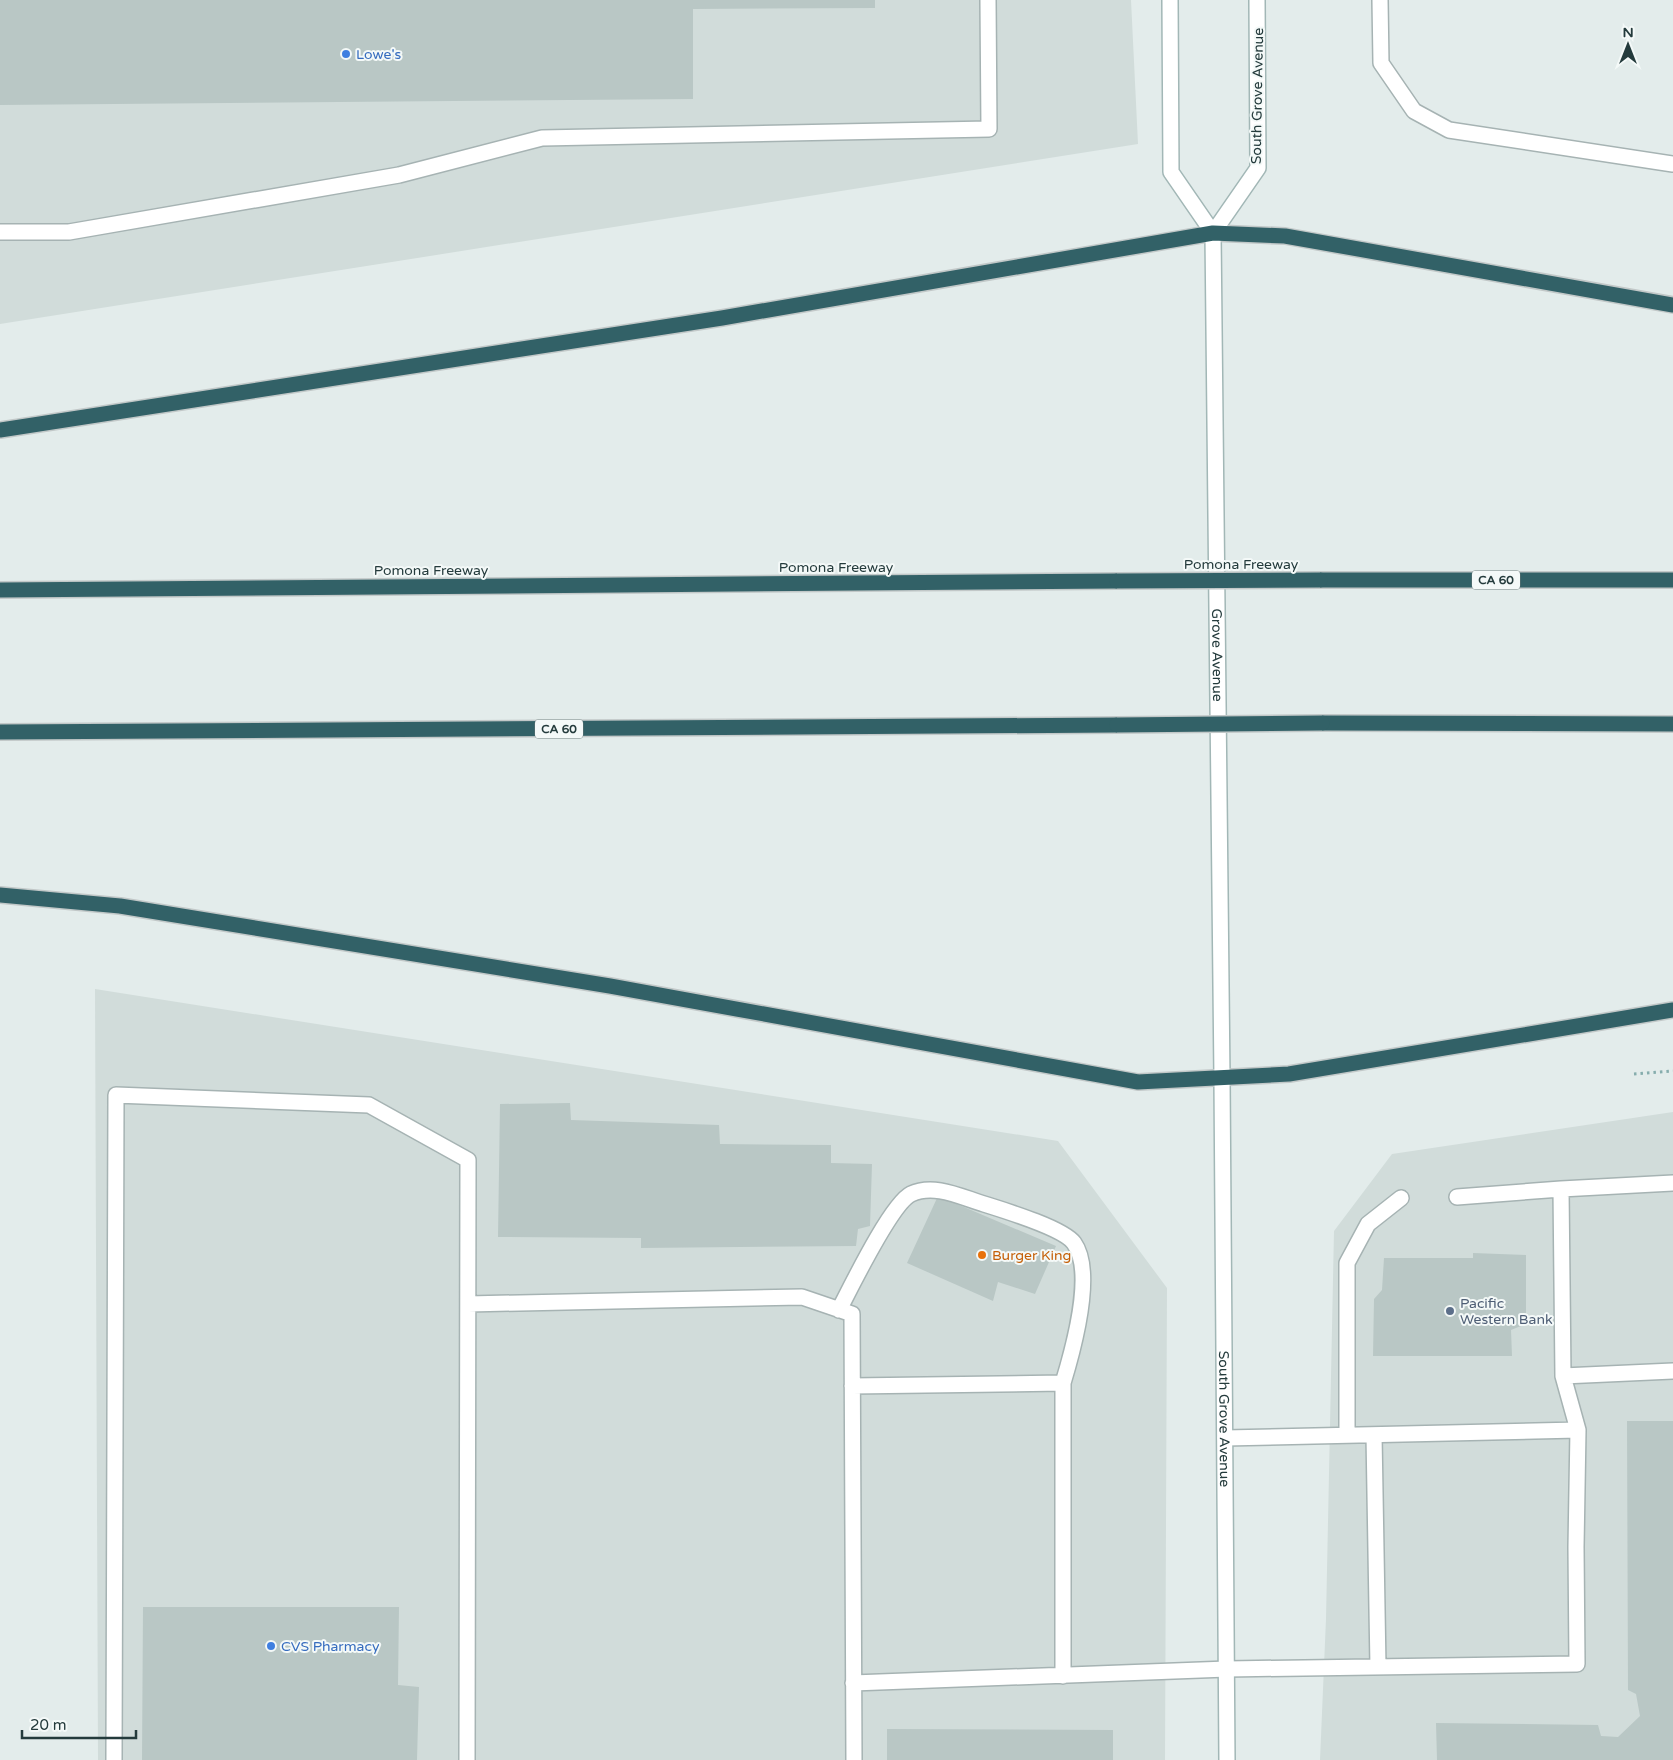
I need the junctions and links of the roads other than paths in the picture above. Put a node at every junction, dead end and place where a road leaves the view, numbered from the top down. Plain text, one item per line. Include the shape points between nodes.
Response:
1 (988, 0) edge
2 (1170, 0) edge
3 (1257, 0) edge
4 (1380, 0) edge
5 (1673, 164) edge
6 (0, 232) edge
7 (1212, 233) junction
8 (1673, 305) edge
9 (0, 430) edge
10 (1673, 580) edge
11 (0, 590) edge
12 (1673, 724) edge
13 (0, 732) edge
14 (0, 896) edge
15 (1673, 1010) edge
16 (1222, 1079) junction
17 (1673, 1183) edge
18 (1560, 1189) junction
19 (1401, 1198) dead end
20 (1456, 1198) dead end
21 (468, 1304) junction
22 (839, 1310) junction
23 (1673, 1371) edge
24 (1563, 1376) junction
25 (1063, 1383) junction
26 (852, 1386) junction
27 (1578, 1430) junction
28 (1347, 1435) junction
29 (1374, 1435) junction
30 (1225, 1438) junction
31 (1378, 1667) junction
32 (1227, 1670) junction
33 (1062, 1676) junction
34 (853, 1683) junction
35 (114, 1760) edge
36 (467, 1760) edge
37 (854, 1760) edge
38 (1227, 1760) edge

1 - 6 main road via 989,129 542,138 399,175 321,189 69,232
2 - 7 main road via 1171,172
3 - 7 main road, South Grove Avenue via 1258,168
4 - 5 main road via 1381,63 1414,111 1449,130
7 - 8 highway via 1285,236
7 - 9 highway via 722,318
7 - 16 main road, Grove Avenue
10 - 11 highway, Pomona Freeway / CA 60, bridge
12 - 13 highway, CA 60, bridge via 1322,723
14 - 16 highway via 120,906 590,983 1138,1082
15 - 16 highway via 1289,1074
16 - 30 main road, South Grove Avenue
17 - 18 main road
18 - 20 main road
18 - 24 main road
19 - 28 main road via 1368,1224 1347,1263
21 - 22 main road via 802,1297
21 - 35 main road via 468,1160 369,1105 116,1095
21 - 36 main road
22 - 25 main road via 892,1212 910,1194 934,1189 1004,1211 1051,1228 1073,1241 1081,1258 1082,1302
22 - 26 main road via 852,1314
23 - 24 main road
24 - 27 main road
25 - 26 main road
25 - 33 main road
26 - 34 main road
27 - 29 main road
27 - 31 main road via 1577,1664
28 - 29 main road
28 - 30 main road
29 - 31 main road
30 - 32 main road, South Grove Avenue
31 - 32 main road
32 - 33 main road
32 - 38 main road, South Grove Avenue
33 - 34 main road
34 - 37 main road

